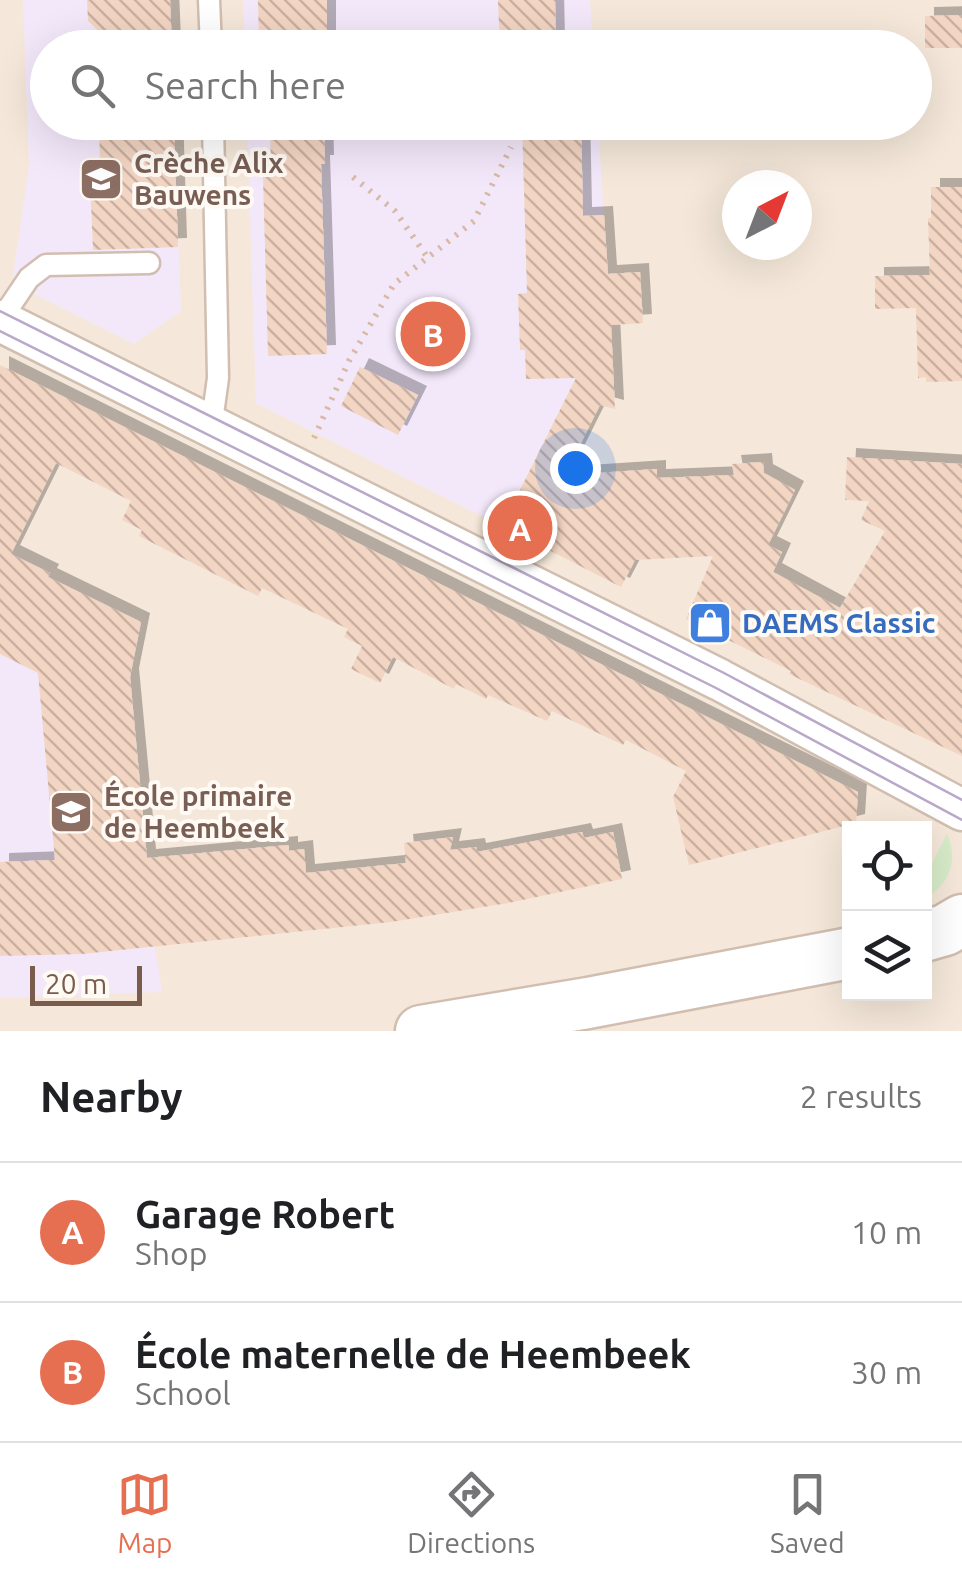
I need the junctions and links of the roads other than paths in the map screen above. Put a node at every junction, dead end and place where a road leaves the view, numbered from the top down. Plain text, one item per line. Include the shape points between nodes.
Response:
1 (209, 0) edge
2 (210, 30) edge
3 (213, 140) edge
4 (149, 263) dead end
5 (0, 321) edge
6 (206, 424) junction
7 (962, 810) edge
8 (962, 920) edge
9 (932, 934) edge
10 (842, 954) edge
11 (421, 1031) edge

1 - 2 lane
3 - 6 lane via 218,378
4 - 5 lane via 46,266 29,278
5 - 6 street
6 - 7 street via 720,680
8 - 9 street
10 - 11 street

